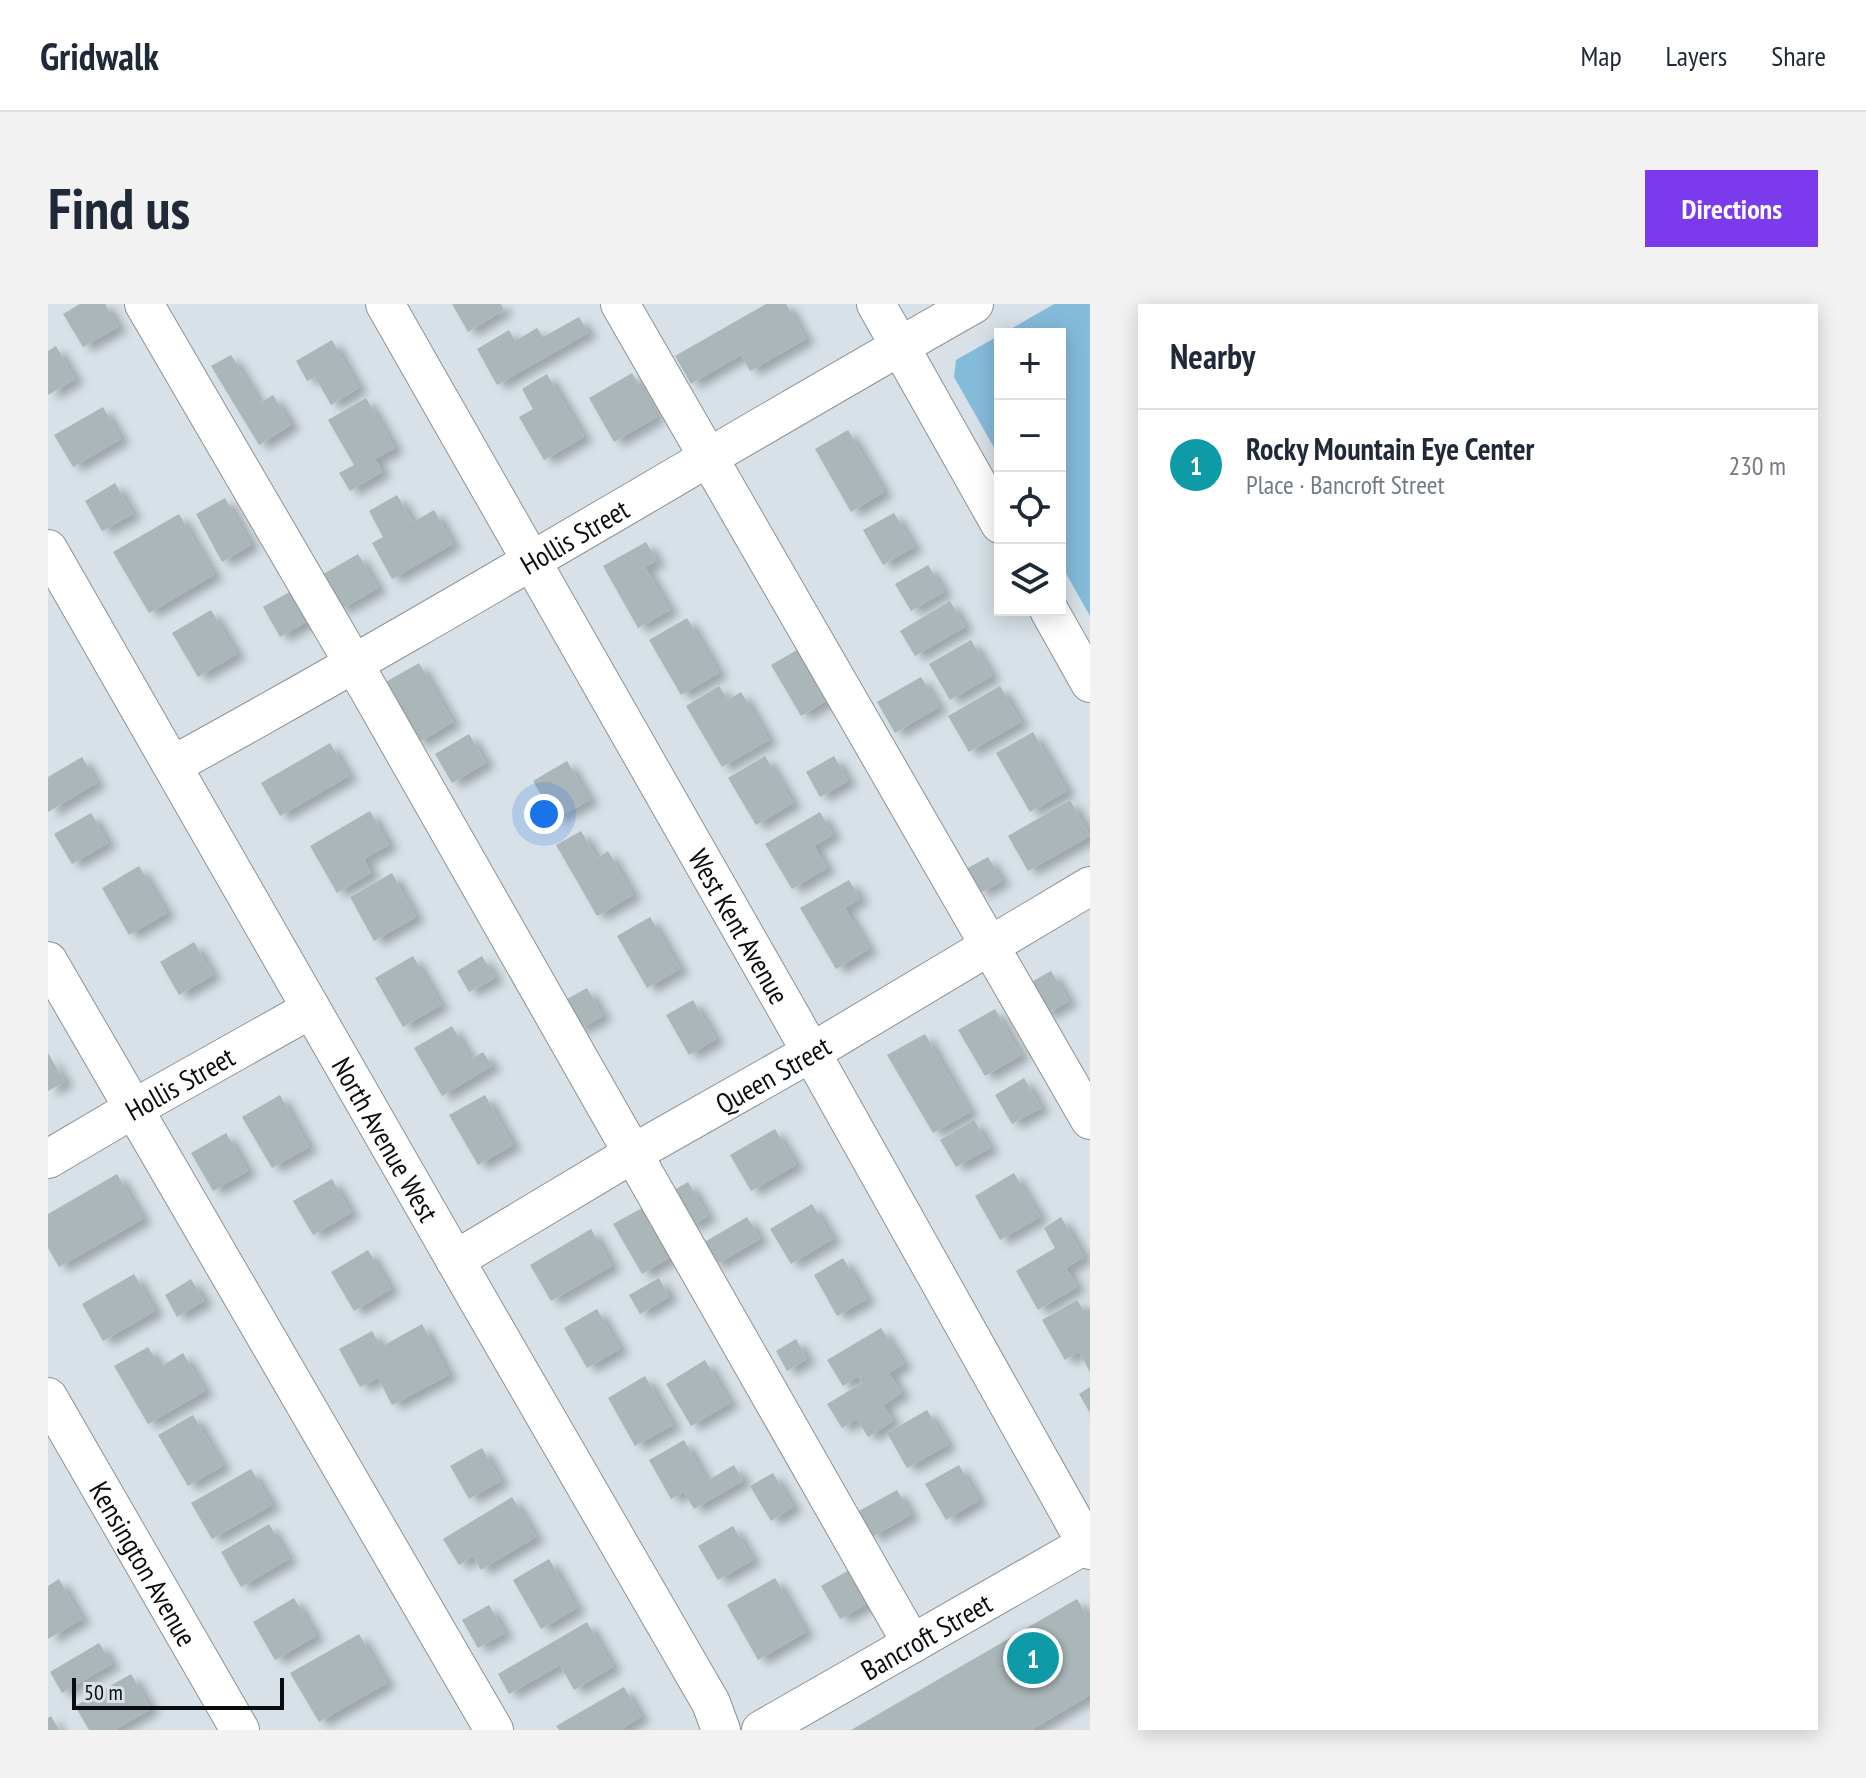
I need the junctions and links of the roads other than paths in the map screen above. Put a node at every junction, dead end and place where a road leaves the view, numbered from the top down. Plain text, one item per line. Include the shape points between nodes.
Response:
1 (144, 304) edge
2 (385, 304) edge
3 (620, 304) edge
4 (876, 304) edge
5 (974, 304) edge
6 (899, 346) junction
7 (707, 458) junction
8 (994, 513) edge
9 (48, 549) edge
10 (531, 562) junction
11 (1052, 616) edge
12 (354, 665) junction
13 (1090, 683) edge
14 (173, 765) junction
15 (1090, 886) edge
16 (991, 947) junction
17 (48, 961) edge
18 (311, 1009) junction
19 (812, 1052) junction
20 (133, 1109) junction
21 (1090, 1120) edge
22 (632, 1154) junction
23 (48, 1159) edge
24 (455, 1260) junction
25 (48, 1397) edge
26 (1089, 1545) edge
27 (912, 1644) junction
28 (240, 1730) edge
29 (494, 1730) edge
30 (721, 1730) edge
31 (761, 1730) edge

1 - 12 street
2 - 10 street, West Kent Avenue
3 - 7 street
4 - 6 street
5 - 6 street, Hollis Street
6 - 7 street, Hollis Street
6 - 8 street
7 - 10 street, Hollis Street
7 - 16 street
9 - 14 street, North Avenue West
10 - 12 street, Hollis Street
10 - 19 street, West Kent Avenue
11 - 13 street
12 - 14 street, Hollis Street
12 - 22 street
14 - 18 street, North Avenue West
15 - 16 street, Queen Street
16 - 19 street, Queen Street
16 - 21 street
17 - 20 street
18 - 20 street, Hollis Street
18 - 24 street, North Avenue West
19 - 22 street, Queen Street
19 - 26 street, West Kent Avenue
20 - 23 street, Hollis Street
20 - 29 street
22 - 24 street, Queen Street
22 - 27 street
24 - 30 street, North Avenue West via 711,1703
25 - 28 street, Kensington Avenue
26 - 27 street, Bancroft Street
27 - 31 street, Bancroft Street

